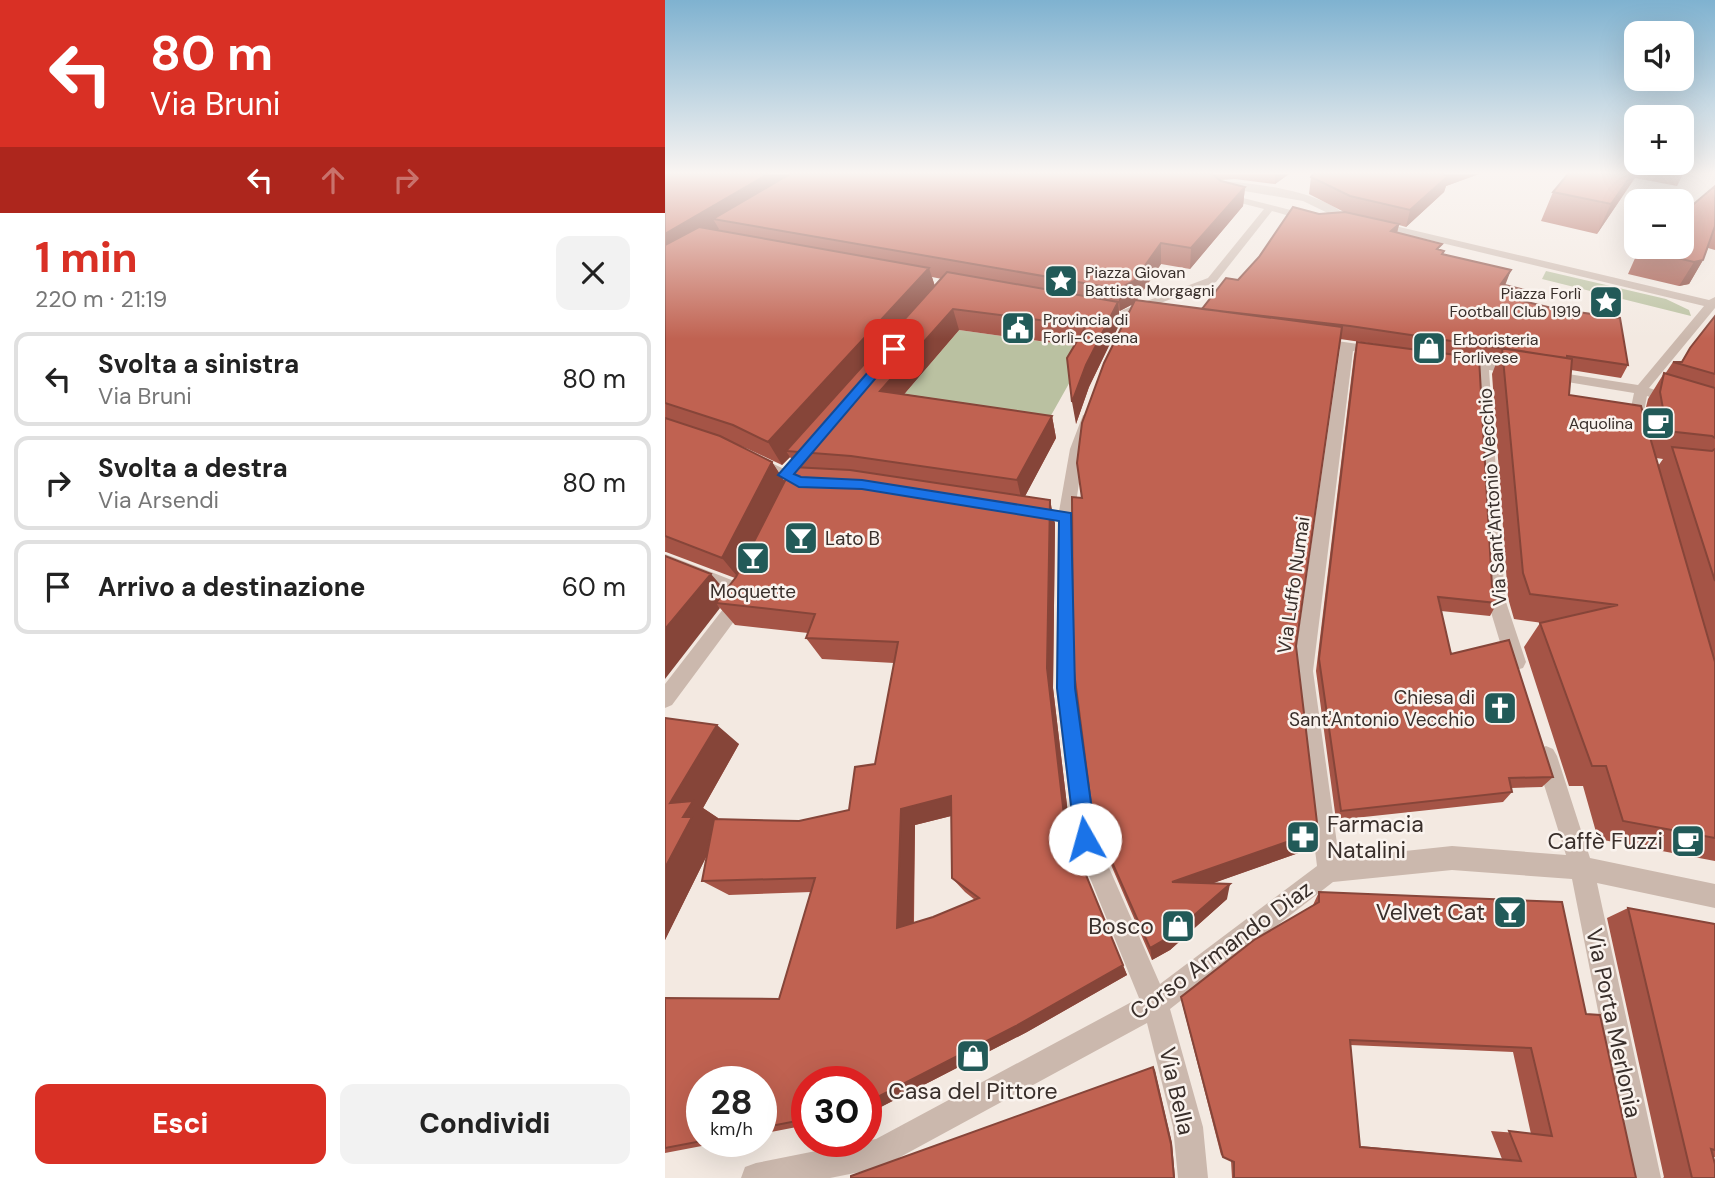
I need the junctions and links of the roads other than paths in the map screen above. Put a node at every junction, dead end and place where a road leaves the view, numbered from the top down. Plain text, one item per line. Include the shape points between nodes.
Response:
1 (1254, 229) edge
2 (1393, 229) edge
3 (1714, 303) edge
4 (1130, 322) edge
5 (1307, 341) edge
6 (1347, 346) junction
7 (1387, 352) edge
8 (1441, 359) edge
9 (1482, 365) junction
10 (1641, 390) junction
11 (1094, 400) edge
12 (1715, 414) edge
13 (1635, 442) edge
14 (742, 454) edge
15 (824, 483) edge
16 (665, 560) edge
17 (1520, 676) edge
18 (665, 699) edge
19 (1541, 740) edge
20 (1582, 868) junction
21 (1329, 872) junction
22 (1715, 896) edge
23 (1156, 1004) junction
24 (756, 1178) edge
25 (1193, 1178) edge
26 (1646, 1178) edge

1 - 4 street via 1212,280 1127,312
2 - 3 street
3 - 10 street
5 - 6 street
6 - 7 street
6 - 21 street, Via Luffo Numai via 1303,671
8 - 9 street
9 - 10 street
9 - 17 street, Via Sant'Antonio Vecchio via 1496,599
10 - 12 street
10 - 13 street via 1633,419
11 - 23 street, Via Bella via 1059,516 1066,688 1085,839
14 - 15 street via 793,479
16 - 18 street via 749,587
19 - 20 street
20 - 21 street, Corso Armando Diaz via 1452,859
20 - 22 street, Corso Armando Diaz
20 - 26 street, Via Porta Merlonia
21 - 23 street, Corso Armando Diaz
23 - 24 street, Corso Armando Diaz via 880,1153
23 - 25 street, Via Bella via 1188,1127

